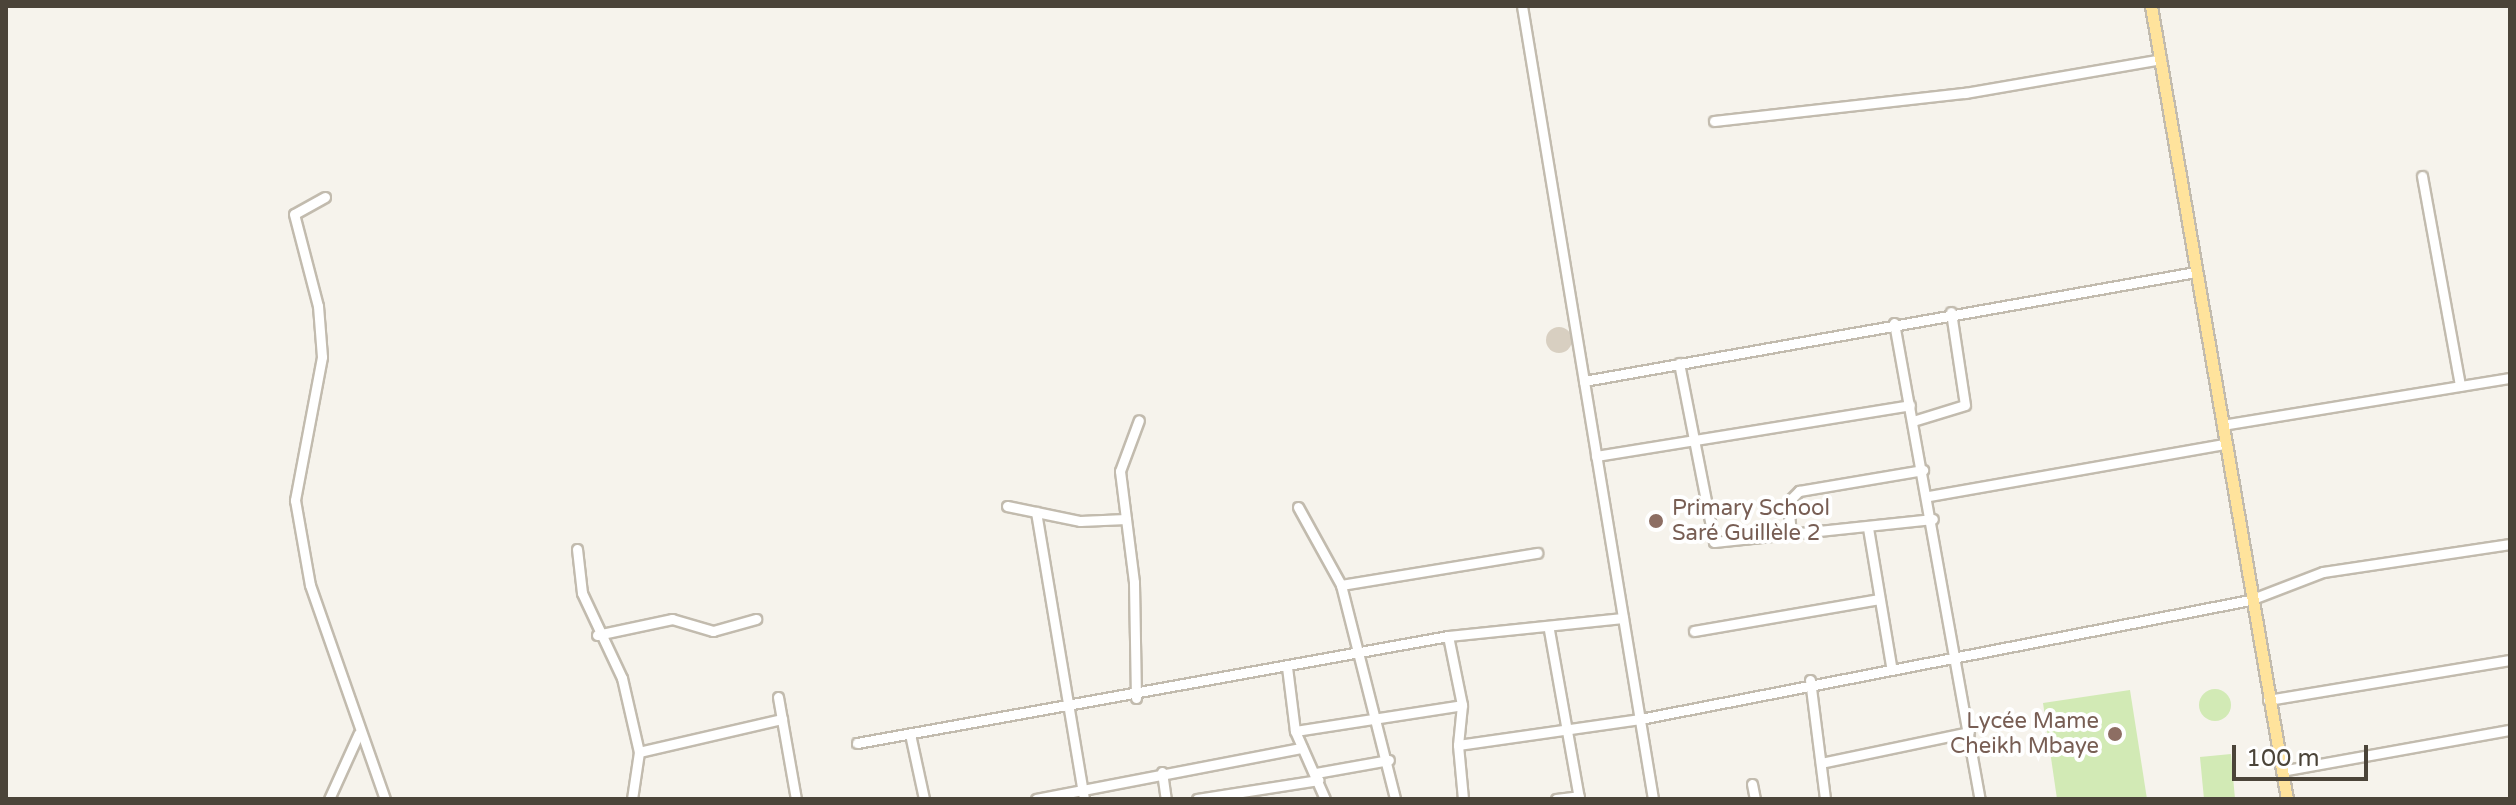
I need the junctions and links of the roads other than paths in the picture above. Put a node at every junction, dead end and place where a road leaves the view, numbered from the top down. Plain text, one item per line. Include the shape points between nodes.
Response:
1 (1522, 6) edge
2 (2151, 6) edge
3 (2161, 59) junction
4 (1714, 121) dead end
5 (2422, 176) dead end
6 (325, 197) dead end
7 (2195, 272) junction
8 (1951, 312) junction
9 (1894, 323) junction
10 (1679, 363) junction
11 (2510, 378) edge
12 (1584, 381) junction
13 (2460, 386) junction
14 (1910, 405) junction
15 (1139, 420) dead end
16 (1913, 421) junction
17 (2222, 425) junction
18 (1693, 437) junction
19 (2225, 444) junction
20 (1596, 456) junction
21 (1923, 470) junction
22 (1929, 496) junction
23 (1007, 506) dead end
24 (1298, 507) dead end
25 (1036, 512) junction
26 (1126, 519) junction
27 (1933, 519) junction
28 (1868, 528) junction
29 (1791, 535) junction
30 (2510, 544) edge
31 (577, 549) dead end
32 (1537, 553) dead end
33 (1341, 585) junction
34 (1879, 599) junction
35 (2250, 600) junction
36 (1623, 618) junction
37 (756, 619) dead end
38 (1549, 630) junction
39 (1694, 631) dead end
40 (597, 635) junction
41 (1448, 636) junction
42 (1957, 654) junction
43 (1362, 657) junction
44 (2510, 660) edge
45 (1891, 666) junction
46 (1287, 667) junction
47 (1810, 680) junction
48 (778, 697) dead end
49 (1136, 698) junction
50 (2268, 700) junction
51 (1462, 705) junction
52 (1069, 709) junction
53 (782, 719) junction
54 (1640, 719) junction
55 (1380, 722) junction
56 (2510, 730) edge
57 (1295, 731) junction
58 (1567, 731) junction
59 (1969, 732) junction
60 (359, 733) junction
61 (910, 734) junction
62 (857, 743) dead end
63 (1458, 745) junction
64 (1302, 748) junction
65 (639, 752) junction
66 (1389, 760) junction
67 (1821, 763) junction
68 (2281, 771) junction
69 (1162, 772) junction
70 (1318, 776) junction
71 (1752, 784) dead end
72 (1083, 794) edge
73 (1579, 797) edge
74 (329, 799) edge
75 (385, 799) edge
76 (632, 799) edge
77 (796, 799) edge
78 (924, 799) edge
79 (1036, 799) edge
80 (1166, 799) edge
81 (1197, 799) edge
82 (1325, 799) edge
83 (1395, 799) edge
84 (1463, 799) edge
85 (1556, 799) edge
86 (1653, 799) edge
87 (1755, 799) edge
88 (1825, 799) edge
89 (1980, 799) edge
90 (2287, 799) edge

1 - 12 street
2 - 3 main road
3 - 4 street via 1965,93
3 - 7 main road
5 - 13 street
6 - 60 street via 294,214 322,347 308,408 310,451 295,500 310,585
7 - 8 street
7 - 17 main road
8 - 9 street
8 - 16 street via 1965,405
9 - 10 street
9 - 14 street
10 - 12 street
10 - 18 street
11 - 13 street
12 - 20 street
13 - 17 street
14 - 16 street
14 - 18 street
15 - 26 street via 1120,471
16 - 21 street
17 - 19 main road
18 - 20 street
18 - 29 street via 1714,542
19 - 22 street
19 - 35 main road
20 - 36 street
21 - 22 street
21 - 29 street via 1799,491 1788,502
22 - 27 street
23 - 25 street
24 - 33 street
25 - 26 street
25 - 52 street
26 - 49 street
27 - 28 street
27 - 42 street
28 - 29 street
28 - 34 street
30 - 35 street via 2323,572
31 - 40 street
32 - 33 street
33 - 43 street
34 - 39 street
34 - 45 street
35 - 42 street
35 - 50 main road
36 - 38 street
36 - 54 street
37 - 40 street via 713,631 672,619
38 - 41 street
38 - 58 street
40 - 65 street via 622,678
41 - 43 street
41 - 51 street
42 - 45 street
42 - 59 street
43 - 46 street
43 - 55 street
44 - 50 street
45 - 47 street
46 - 49 street
46 - 57 street
47 - 54 street
47 - 67 street
48 - 53 street
49 - 52 street
50 - 68 main road
51 - 55 street
51 - 63 street
52 - 61 street
52 - 72 street
53 - 65 street
53 - 77 street
54 - 58 street
54 - 86 street
55 - 57 street
55 - 66 street
56 - 68 street
57 - 64 street
58 - 63 street
58 - 73 street
59 - 67 street
59 - 89 street
60 - 74 street
60 - 75 street
61 - 62 street
61 - 78 street
63 - 84 street
64 - 69 street
64 - 70 street
65 - 76 street
66 - 70 street
66 - 83 street
67 - 88 street
68 - 90 main road
69 - 72 street
69 - 80 street
70 - 81 street
70 - 82 street
71 - 87 street
72 - 79 street
73 - 85 street

